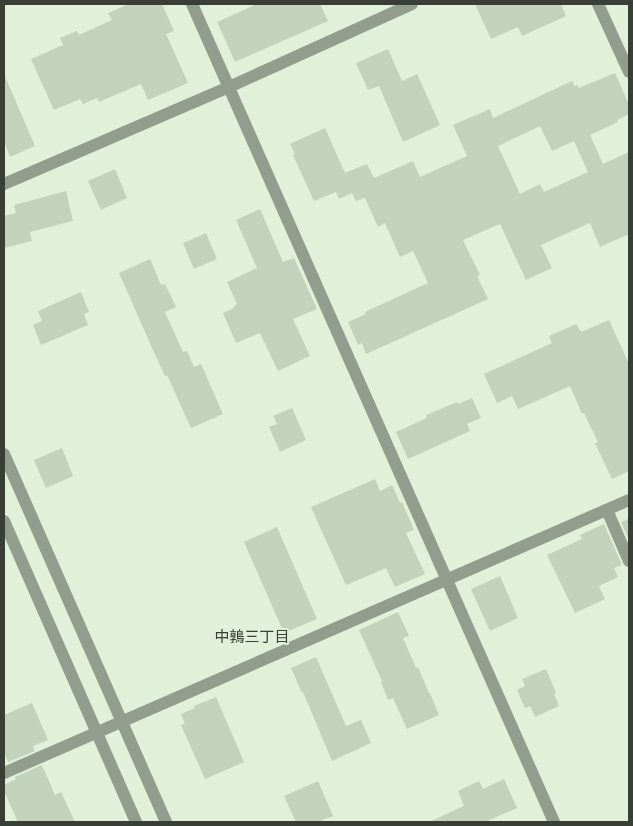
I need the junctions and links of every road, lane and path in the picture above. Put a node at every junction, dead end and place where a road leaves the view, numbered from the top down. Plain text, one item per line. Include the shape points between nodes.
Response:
1 (192, 4) edge
2 (412, 4) edge
3 (598, 4) edge
4 (629, 72) edge
5 (229, 88) junction
6 (4, 184) edge
7 (4, 454) edge
8 (629, 500) edge
9 (606, 510) junction
10 (4, 521) edge
11 (629, 562) edge
12 (448, 580) junction
13 (122, 722) junction
14 (97, 733) junction
15 (4, 774) edge
16 (136, 822) edge
17 (166, 822) edge
18 (554, 822) edge

1 - 5 street
2 - 5 street
3 - 4 street
5 - 6 street
5 - 12 street
7 - 13 street
8 - 9 street
9 - 11 street
9 - 12 street
10 - 14 street
12 - 13 street
12 - 18 street
13 - 14 street
13 - 17 street
14 - 15 street
14 - 16 street

